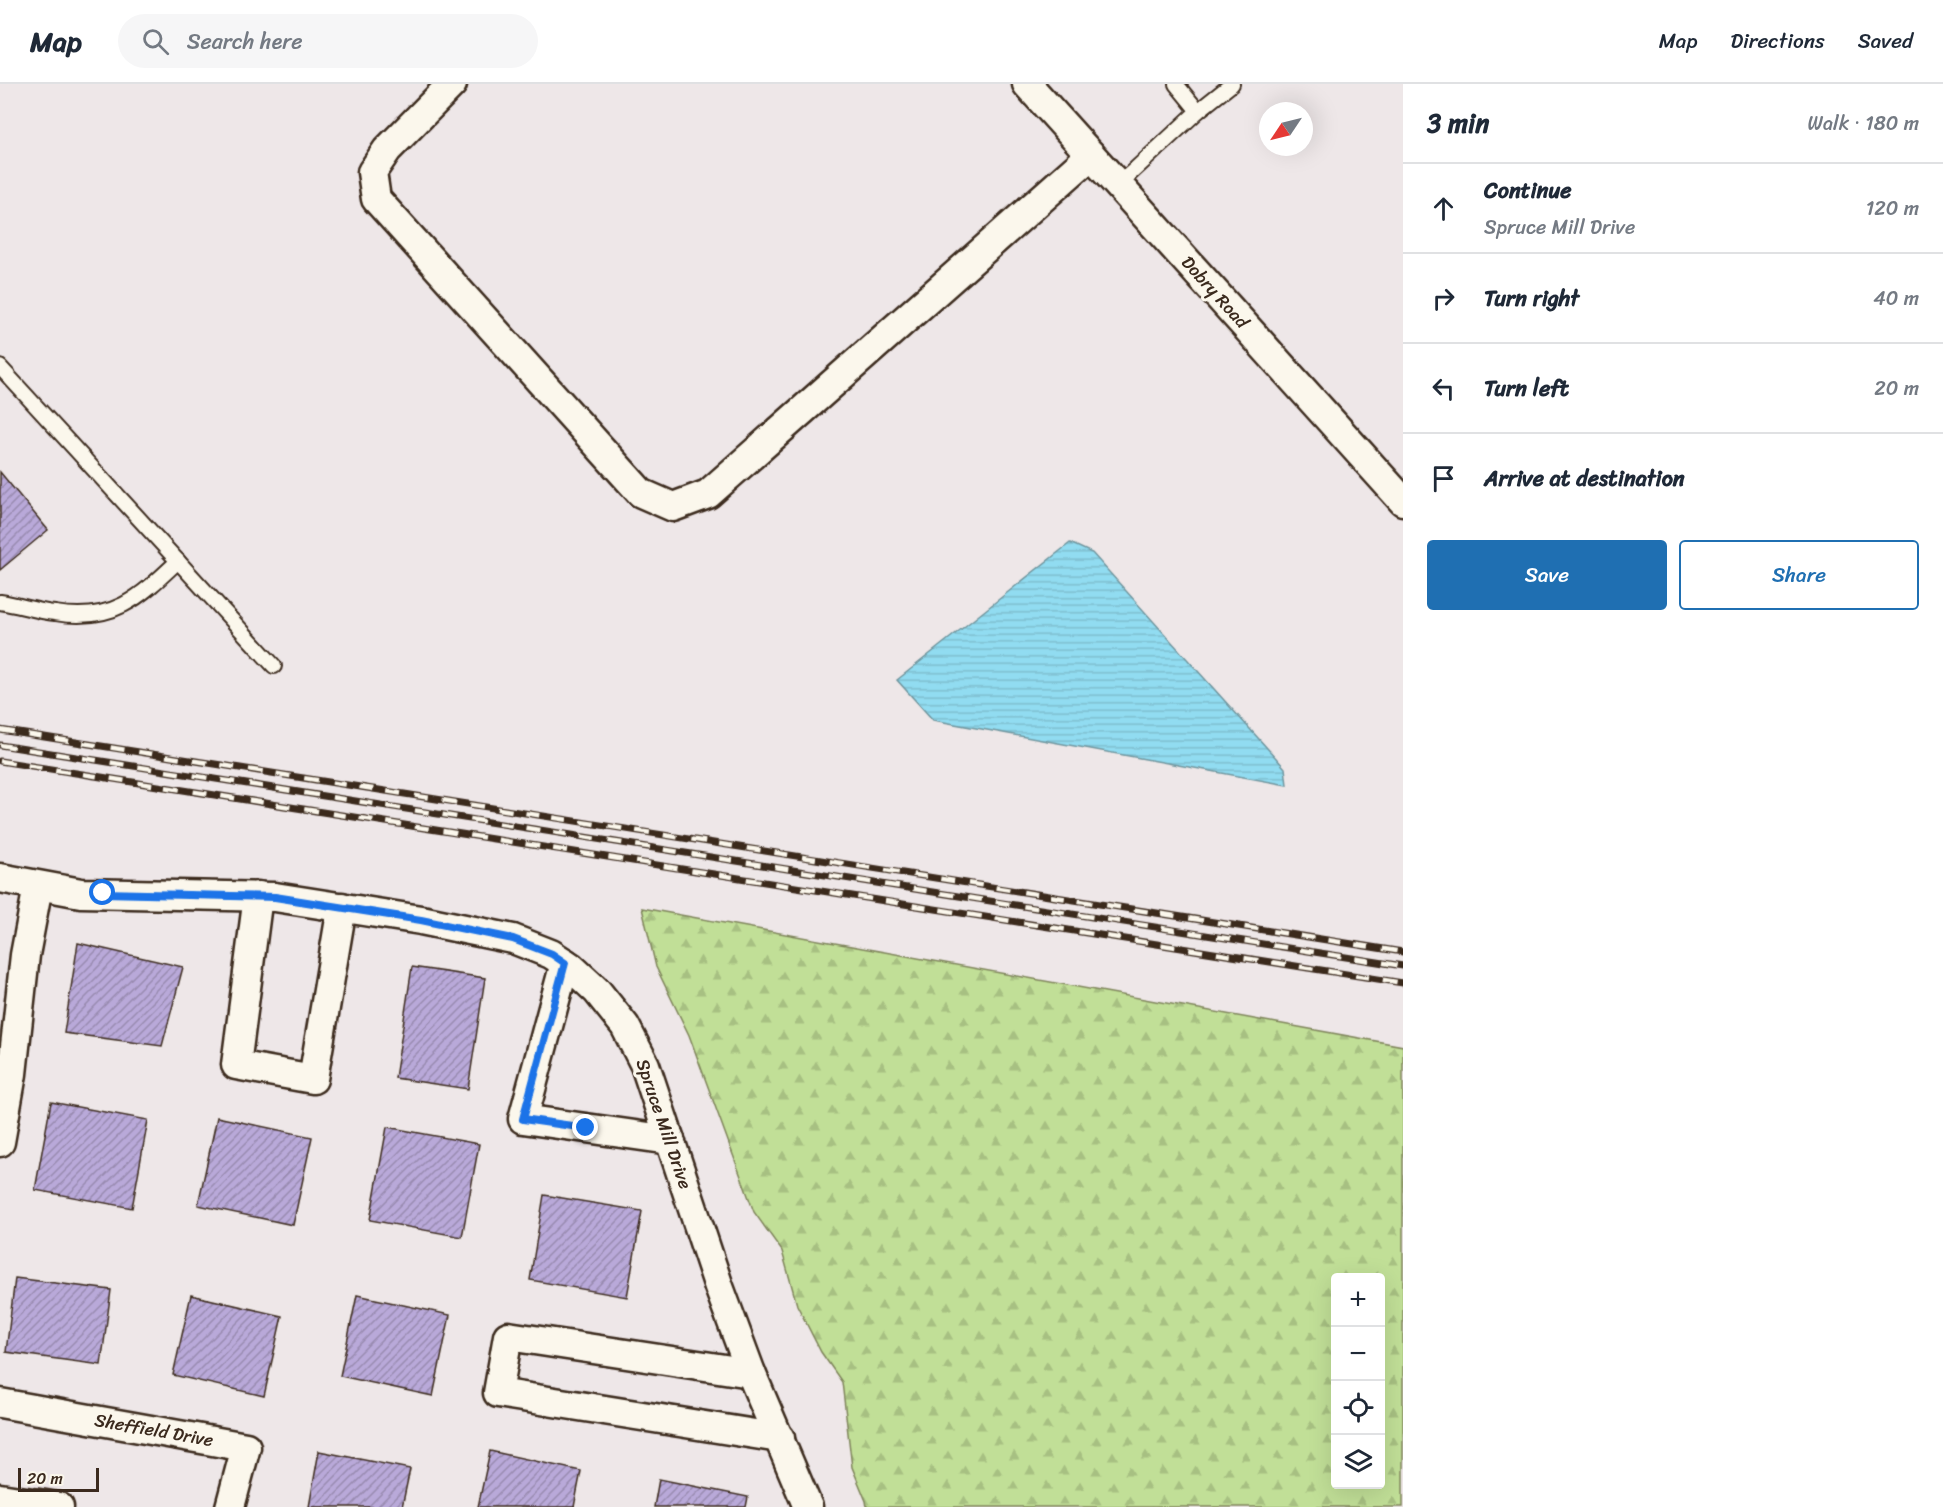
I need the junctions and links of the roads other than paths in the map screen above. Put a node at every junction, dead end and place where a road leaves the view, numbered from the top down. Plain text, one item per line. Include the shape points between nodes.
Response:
1 (452, 84) edge
2 (1027, 84) edge
3 (1176, 84) edge
4 (1232, 84) edge
5 (1198, 111) junction
6 (1091, 155) junction
7 (1118, 185) junction
8 (0, 367) edge
9 (1403, 501) edge
10 (178, 561) junction
11 (0, 602) edge
12 (274, 666) dead end
13 (0, 878) edge
14 (38, 886) junction
15 (258, 896) junction
16 (342, 907) junction
17 (565, 963) junction
18 (6, 1074) edge
19 (670, 1140) junction
20 (0, 1142) edge
21 (751, 1373) junction
22 (0, 1403) edge
23 (780, 1438) junction
24 (0, 1498) edge
25 (59, 1507) edge
26 (230, 1507) edge
27 (808, 1507) edge

1 - 6 street via 387,150 372,172 375,199 641,494 673,507 708,494
2 - 6 street, Dobry Road
3 - 5 lane
4 - 5 lane
5 - 7 lane
6 - 7 street, Dobry Road
7 - 9 street, Dobry Road
8 - 10 lane
10 - 11 lane via 123,606 90,616 55,614
10 - 12 lane
13 - 14 street, Spruce Mill Drive
14 - 15 street, Spruce Mill Drive via 81,893
14 - 18 street
15 - 16 street, Spruce Mill Drive
15 - 16 street via 236,1065 314,1079
16 - 17 street, Spruce Mill Drive via 513,939
17 - 19 street, Spruce Mill Drive via 597,991 625,1026 645,1065
17 - 19 street via 523,1119
18 - 20 street
19 - 21 street, Spruce Mill Drive
21 - 23 street, Spruce Mill Drive
21 - 23 street via 508,1336 498,1393
22 - 26 street, Sheffield Drive via 246,1447
23 - 27 street, Spruce Mill Drive
24 - 25 street

